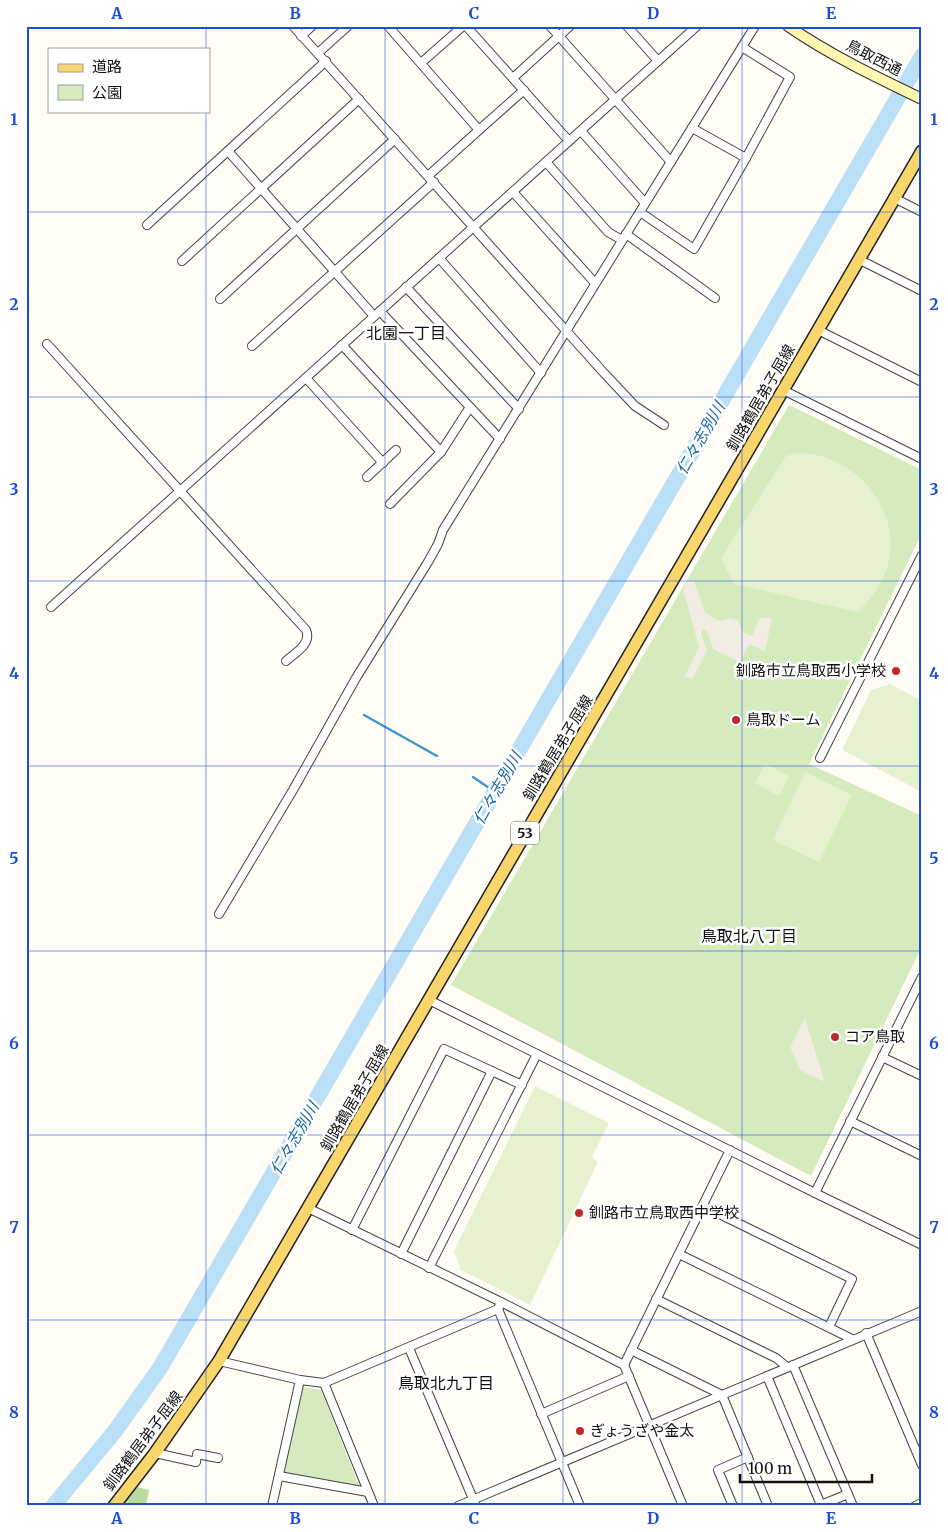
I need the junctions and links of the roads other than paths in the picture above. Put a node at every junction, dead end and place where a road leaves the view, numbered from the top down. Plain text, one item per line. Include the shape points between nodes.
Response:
1 (293, 26) edge
2 (312, 26) edge
3 (348, 26) edge
4 (388, 26) edge
5 (464, 26) edge
6 (550, 26) edge
7 (570, 26) edge
8 (628, 26) edge
9 (697, 26) edge
10 (755, 26) edge
11 (788, 26) edge
12 (301, 36) junction
13 (558, 36) junction
14 (742, 47) junction
15 (318, 53) junction
16 (326, 61) junction
17 (658, 61) junction
18 (421, 63) junction
19 (513, 78) junction
20 (524, 90) junction
21 (360, 99) junction
22 (922, 99) edge
23 (615, 100) junction
24 (692, 128) junction
25 (479, 130) junction
26 (581, 131) junction
27 (395, 139) junction
28 (569, 141) junction
29 (228, 151) junction
30 (922, 151) edge
31 (746, 158) junction
32 (546, 162) junction
33 (671, 162) junction
34 (431, 179) junction
35 (262, 188) junction
36 (513, 192) junction
37 (894, 198) junction
38 (645, 203) junction
39 (640, 212) junction
40 (922, 212) edge
41 (147, 225) dead end
42 (474, 227) junction
43 (297, 229) junction
44 (624, 237) junction
45 (439, 258) junction
46 (860, 260) junction
47 (182, 261) dead end
48 (334, 272) junction
49 (595, 283) junction
50 (406, 287) junction
51 (922, 291) edge
52 (715, 298) dead end
53 (220, 299) dead end
54 (377, 314) junction
55 (566, 330) junction
56 (818, 330) junction
57 (46, 344) dead end
58 (342, 345) junction
59 (252, 346) dead end
60 (540, 372) junction
61 (306, 378) junction
62 (922, 382) edge
63 (783, 390) junction
64 (470, 407) junction
65 (519, 408) junction
66 (664, 425) dead end
67 (500, 439) junction
68 (396, 450) dead end
69 (441, 452) junction
70 (922, 459) edge
71 (382, 463) junction
72 (367, 477) dead end
73 (180, 490) junction
74 (390, 504) dead end
75 (922, 555) edge
76 (913, 572) junction
77 (922, 577) edge
78 (51, 607) dead end
79 (286, 661) dead end
80 (820, 758) dead end
81 (219, 914) dead end
82 (922, 977) edge
83 (429, 1000) junction
84 (537, 1054) junction
85 (882, 1057) junction
86 (492, 1071) junction
87 (922, 1076) edge
88 (522, 1085) junction
89 (850, 1120) junction
90 (730, 1150) junction
91 (922, 1156) edge
92 (815, 1193) junction
93 (703, 1206) junction
94 (308, 1208) junction
95 (352, 1230) junction
96 (922, 1245) edge
97 (401, 1254) junction
98 (679, 1254) junction
99 (429, 1268) junction
100 (656, 1299) junction
101 (499, 1305) junction
102 (922, 1311) edge
103 (829, 1328) junction
104 (866, 1333) junction
105 (852, 1339) junction
106 (409, 1348) junction
107 (631, 1350) junction
108 (219, 1361) junction
109 (624, 1364) junction
110 (790, 1366) junction
111 (628, 1376) junction
112 (767, 1376) junction
113 (300, 1380) junction
114 (324, 1383) junction
115 (722, 1395) junction
116 (541, 1414) junction
117 (649, 1426) junction
118 (155, 1453) junction
119 (218, 1458) dead end
120 (748, 1458) junction
121 (562, 1462) junction
122 (922, 1465) edge
123 (279, 1476) junction
124 (368, 1492) junction
125 (848, 1494) junction
126 (475, 1502) edge
127 (922, 1503) edge
128 (118, 1505) edge
129 (272, 1506) edge
130 (374, 1506) edge
131 (458, 1506) edge
132 (580, 1506) edge
133 (683, 1506) edge
134 (733, 1506) edge
135 (768, 1506) edge
136 (853, 1506) edge
137 (915, 1506) edge

1 - 12 street
2 - 12 street
3 - 15 street
4 - 18 street
5 - 18 street
5 - 19 street
6 - 13 street
7 - 13 street
8 - 17 street
9 - 17 street
10 - 14 street
11 - 22 street, 鳥取西通 via 810,42
12 - 15 street
13 - 19 street
13 - 23 street
14 - 24 street
14 - 31 street via 790,77
15 - 16 street
16 - 21 street
16 - 29 street
17 - 23 street
18 - 25 street
19 - 20 street
20 - 25 street
20 - 28 street
21 - 27 street
21 - 35 street
23 - 26 street
23 - 33 street
24 - 31 street
24 - 33 street
25 - 34 street
26 - 28 street
26 - 38 street
27 - 34 street
27 - 43 street
28 - 32 street
29 - 35 street
29 - 41 street
30 - 37 main road, 釧路鶴居弟子屈線 / 53
31 - 39 street via 694,249
32 - 36 street
32 - 44 street via 608,232
33 - 38 street
34 - 42 street
34 - 48 street
35 - 43 street
35 - 47 street
36 - 42 street
36 - 49 street
37 - 40 street
37 - 46 main road, 釧路鶴居弟子屈線 / 53
38 - 39 street
39 - 44 street
42 - 45 street
42 - 55 street
43 - 48 street
43 - 53 street
44 - 49 street
44 - 52 street
45 - 50 street
45 - 60 street
46 - 51 street
46 - 56 main road, 釧路鶴居弟子屈線 / 53
48 - 54 street
48 - 59 street
49 - 55 street
50 - 54 street
50 - 65 street
54 - 58 street
54 - 64 street
55 - 60 street
55 - 66 street via 635,406
56 - 62 street
56 - 63 main road, 釧路鶴居弟子屈線 / 53
57 - 73 street
58 - 61 street
58 - 69 street
60 - 65 street
61 - 71 street
61 - 73 street
63 - 70 street
63 - 83 main road, 釧路鶴居弟子屈線 / 53
64 - 67 street
64 - 69 street
65 - 67 street
67 - 81 street via 443,530 428,562 356,678
68 - 71 street
69 - 74 street
71 - 72 street
73 - 78 street
73 - 79 street via 306,630 307,641
75 - 76 street
76 - 77 street
76 - 80 street
82 - 85 street
83 - 84 street
83 - 94 main road, 釧路鶴居弟子屈線 / 53
84 - 88 street
84 - 90 street
85 - 87 street
85 - 89 street
86 - 88 street
86 - 95 street via 444,1049
86 - 97 street
88 - 99 street
89 - 91 street
89 - 92 street
90 - 92 street
90 - 93 street
92 - 96 street
93 - 98 street
93 - 103 street via 852,1279
94 - 95 street
94 - 108 main road, 釧路鶴居弟子屈線 / 53
95 - 97 street
97 - 99 street
98 - 100 street
98 - 103 street
99 - 101 street
100 - 107 street
100 - 110 street
101 - 106 street
101 - 109 street
101 - 116 street
102 - 104 street
103 - 105 street
104 - 105 street
104 - 122 street
105 - 110 street
106 - 114 street
106 - 126 street
107 - 109 street
107 - 115 street
108 - 113 street
108 - 118 main road, 釧路鶴居弟子屈線 / 53
109 - 111 street
110 - 112 street
110 - 125 street
111 - 116 street
111 - 117 street
112 - 115 street
112 - 125 street via 821,1505
113 - 114 street
113 - 123 street
114 - 124 street
115 - 117 street
115 - 120 street
116 - 121 street
117 - 121 street
117 - 133 street
118 - 119 street via 196,1462 197,1454
118 - 128 main road, 釧路鶴居弟子屈線 / 53
120 - 134 street via 718,1470
120 - 135 street
121 - 126 street
121 - 132 street
123 - 124 street
123 - 129 street
124 - 130 street
125 - 136 street
126 - 131 street
127 - 137 street

